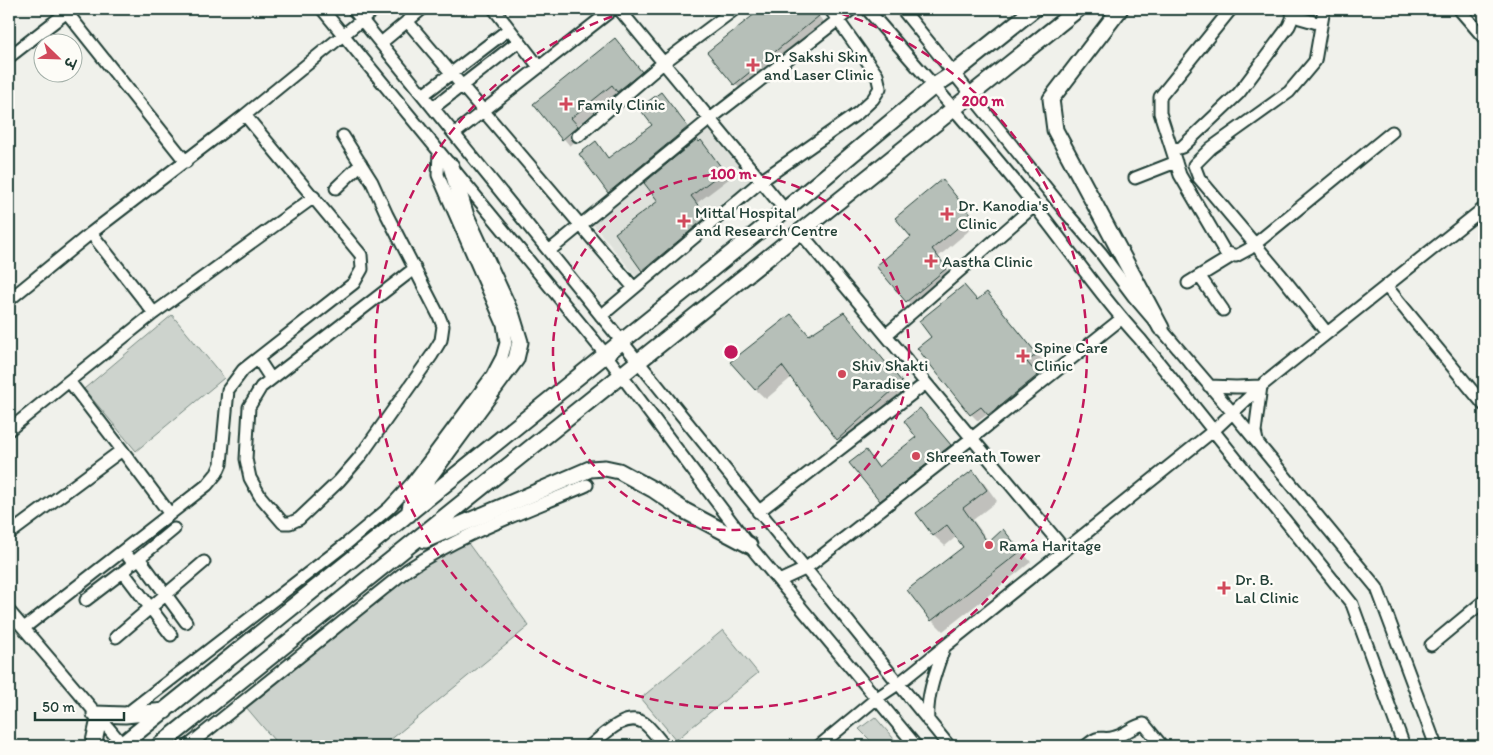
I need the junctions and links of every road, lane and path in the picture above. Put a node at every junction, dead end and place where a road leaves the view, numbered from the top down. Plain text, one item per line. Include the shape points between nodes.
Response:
1 (322, 9) edge
2 (353, 9) edge
3 (375, 9) edge
4 (422, 9) edge
5 (494, 9) edge
6 (612, 9) edge
7 (619, 9) edge
8 (735, 9) edge
9 (830, 9) edge
10 (852, 9) edge
11 (867, 9) edge
12 (902, 9) edge
13 (1034, 9) edge
14 (1078, 9) edge
15 (1120, 9) edge
16 (1231, 9) edge
17 (1324, 9) edge
18 (1459, 9) edge
19 (66, 10) edge
20 (1293, 11) edge
21 (838, 19) junction
22 (362, 20) junction
23 (407, 21) junction
24 (1321, 24) junction
25 (509, 29) junction
26 (343, 35) junction
27 (1484, 38) edge
28 (519, 41) junction
29 (380, 43) junction
30 (9, 57) edge
31 (664, 63) junction
32 (539, 67) junction
33 (451, 73) junction
34 (954, 73) junction
35 (462, 86) junction
36 (934, 86) junction
37 (971, 94) junction
38 (423, 95) junction
39 (433, 108) junction
40 (954, 108) junction
41 (484, 111) junction
42 (245, 115) junction
43 (710, 119) junction
44 (1392, 132) dead end
45 (454, 134) junction
46 (343, 136) dead end
47 (578, 136) dead end
48 (1172, 150) junction
49 (439, 152) junction
50 (186, 162) junction
51 (1176, 162) junction
52 (361, 164) junction
53 (451, 166) junction
54 (1135, 178) dead end
55 (761, 181) junction
56 (336, 188) dead end
57 (314, 197) junction
58 (1034, 205) junction
59 (1484, 208) edge
60 (785, 210) junction
61 (581, 225) junction
62 (800, 232) junction
63 (90, 233) junction
64 (1255, 245) junction
65 (549, 251) junction
66 (1232, 256) junction
67 (415, 268) junction
68 (1200, 277) junction
69 (1188, 283) dead end
70 (1386, 286) junction
71 (634, 288) junction
72 (9, 300) edge
73 (1223, 310) dead end
74 (154, 313) junction
75 (601, 316) junction
76 (1121, 319) junction
77 (1161, 328) junction
78 (1326, 333) junction
79 (886, 335) junction
80 (622, 342) junction
81 (606, 355) junction
82 (258, 358) junction
83 (638, 362) junction
84 (621, 375) junction
85 (271, 379) junction
86 (70, 381) junction
87 (926, 383) junction
88 (1209, 386) junction
89 (1261, 386) junction
90 (1484, 406) edge
91 (1232, 412) junction
92 (9, 430) edge
93 (1214, 431) junction
94 (972, 438) junction
95 (1257, 441) junction
96 (122, 450) junction
97 (587, 485) dead end
98 (758, 512) junction
99 (170, 514) junction
100 (409, 514) junction
101 (174, 530) dead end
102 (9, 534) edge
103 (749, 545) junction
104 (409, 547) junction
105 (1066, 550) junction
106 (124, 551) junction
107 (136, 561) junction
108 (204, 562) dead end
109 (805, 569) junction
110 (124, 573) junction
111 (779, 581) junction
112 (166, 595) junction
113 (86, 600) dead end
114 (1484, 601) edge
115 (150, 608) junction
116 (9, 611) edge
117 (186, 622) dead end
118 (24, 628) junction
119 (171, 635) dead end
120 (116, 637) dead end
121 (1431, 645) dead end
122 (944, 648) junction
123 (898, 684) junction
124 (877, 698) junction
125 (165, 711) junction
126 (126, 715) junction
127 (97, 716) junction
128 (928, 721) junction
129 (166, 743) edge
130 (128, 744) edge
131 (93, 746) edge
132 (188, 746) edge
133 (590, 746) edge
134 (665, 746) edge
135 (819, 746) edge
136 (916, 746) edge
137 (949, 746) edge
138 (1086, 746) edge
139 (1162, 746) edge
140 (1404, 746) edge
141 (1436, 746) edge

1 - 26 street
2 - 22 street
3 - 22 street
4 - 23 street
5 - 25 street
6 - 32 street
7 - 31 street
8 - 31 street
9 - 21 street
10 - 21 street
11 - 36 street
12 - 34 street
13 - 34 main road
14 - 37 main road
15 - 77 main road via 1051,98 1055,130
16 - 48 street via 1160,97 1160,113
17 - 24 street
18 - 27 street
19 - 30 street
19 - 50 street
20 - 24 street via 1300,18
20 - 48 street via 1289,26 1239,93 1182,147
21 - 43 street
21 - 55 street via 878,75 880,88 874,99 858,113
22 - 26 street
22 - 29 street
23 - 29 street
23 - 33 street
24 - 64 street via 1315,61 1289,92 1211,148 1194,165 1199,178
25 - 28 street
25 - 33 street
26 - 42 street
26 - 49 street
28 - 32 street
28 - 35 street
29 - 38 street
31 - 43 street
31 - 47 street
32 - 41 street
33 - 35 street
33 - 38 street
34 - 36 main road
34 - 37 street
35 - 39 street
35 - 41 street
36 - 40 street
36 - 60 main road
37 - 40 main road
37 - 77 street
38 - 39 street
39 - 45 street
40 - 58 street
40 - 62 main road
41 - 45 street
41 - 61 street
42 - 50 street
42 - 57 street
43 - 55 street
43 - 61 street
44 - 64 street
45 - 65 street
46 - 52 street
48 - 51 street
49 - 53 street
49 - 126 street via 438,175 503,324 506,343 492,376 411,484 389,508
50 - 63 street
51 - 54 street
51 - 66 street via 1180,175 1224,249
52 - 56 street
52 - 67 street
53 - 81 street
53 - 100 main road via 466,216 512,316 520,342 516,359 412,500
55 - 60 street
55 - 71 street
57 - 74 street
57 - 82 street via 361,255 362,269 354,283
58 - 76 street
58 - 79 street
59 - 70 street
60 - 80 main road
61 - 65 street
61 - 71 street
62 - 79 street
62 - 83 main road
63 - 72 street
63 - 74 street
64 - 66 street via 1240,255
64 - 78 street
65 - 75 street
66 - 68 street
67 - 85 street
67 - 85 street via 443,326 441,340 359,458 325,496 290,523 283,523 260,496 250,478 246,459 249,407 261,387
68 - 69 street
68 - 73 street
70 - 78 street
70 - 90 street
71 - 75 street
74 - 86 street
75 - 80 street
76 - 93 street
76 - 94 street
77 - 88 street
78 - 89 street
79 - 87 street
80 - 81 main road
80 - 83 street
81 - 84 street
81 - 100 main road
82 - 85 street
82 - 99 street via 243,370 228,390 218,473
83 - 84 main road
83 - 98 street
84 - 103 street
84 - 104 main road
86 - 92 street
86 - 96 street
87 - 94 street
87 - 98 street
88 - 89 street
88 - 91 street
89 - 91 street
89 - 95 street via 1255,432
91 - 93 street
91 - 95 street
93 - 105 street
93 - 140 street via 1352,604
94 - 105 street
94 - 109 street
95 - 141 street via 1377,588
96 - 99 street
96 - 102 street
97 - 132 street via 430,555 407,570
98 - 109 street
99 - 106 street
100 - 125 main road
101 - 107 street
103 - 104 main road via 634,479 605,468 590,469
103 - 111 street
104 - 129 main road
105 - 122 street
106 - 107 street
106 - 118 street
107 - 110 street
107 - 112 street
108 - 112 street
109 - 111 street
109 - 123 street
110 - 113 street
110 - 115 street
111 - 124 street
112 - 115 street
112 - 117 street
114 - 121 street
115 - 119 street
115 - 120 street
116 - 118 street
118 - 127 street
122 - 123 street
122 - 128 street via 931,688
123 - 124 street
123 - 128 street
124 - 135 street
124 - 136 street
125 - 126 main road
125 - 130 main road
126 - 127 main road
127 - 130 street
127 - 131 main road
128 - 137 street
133 - 134 street via 618,724 634,720 642,722
138 - 139 street via 1096,738 1115,737 1144,724

